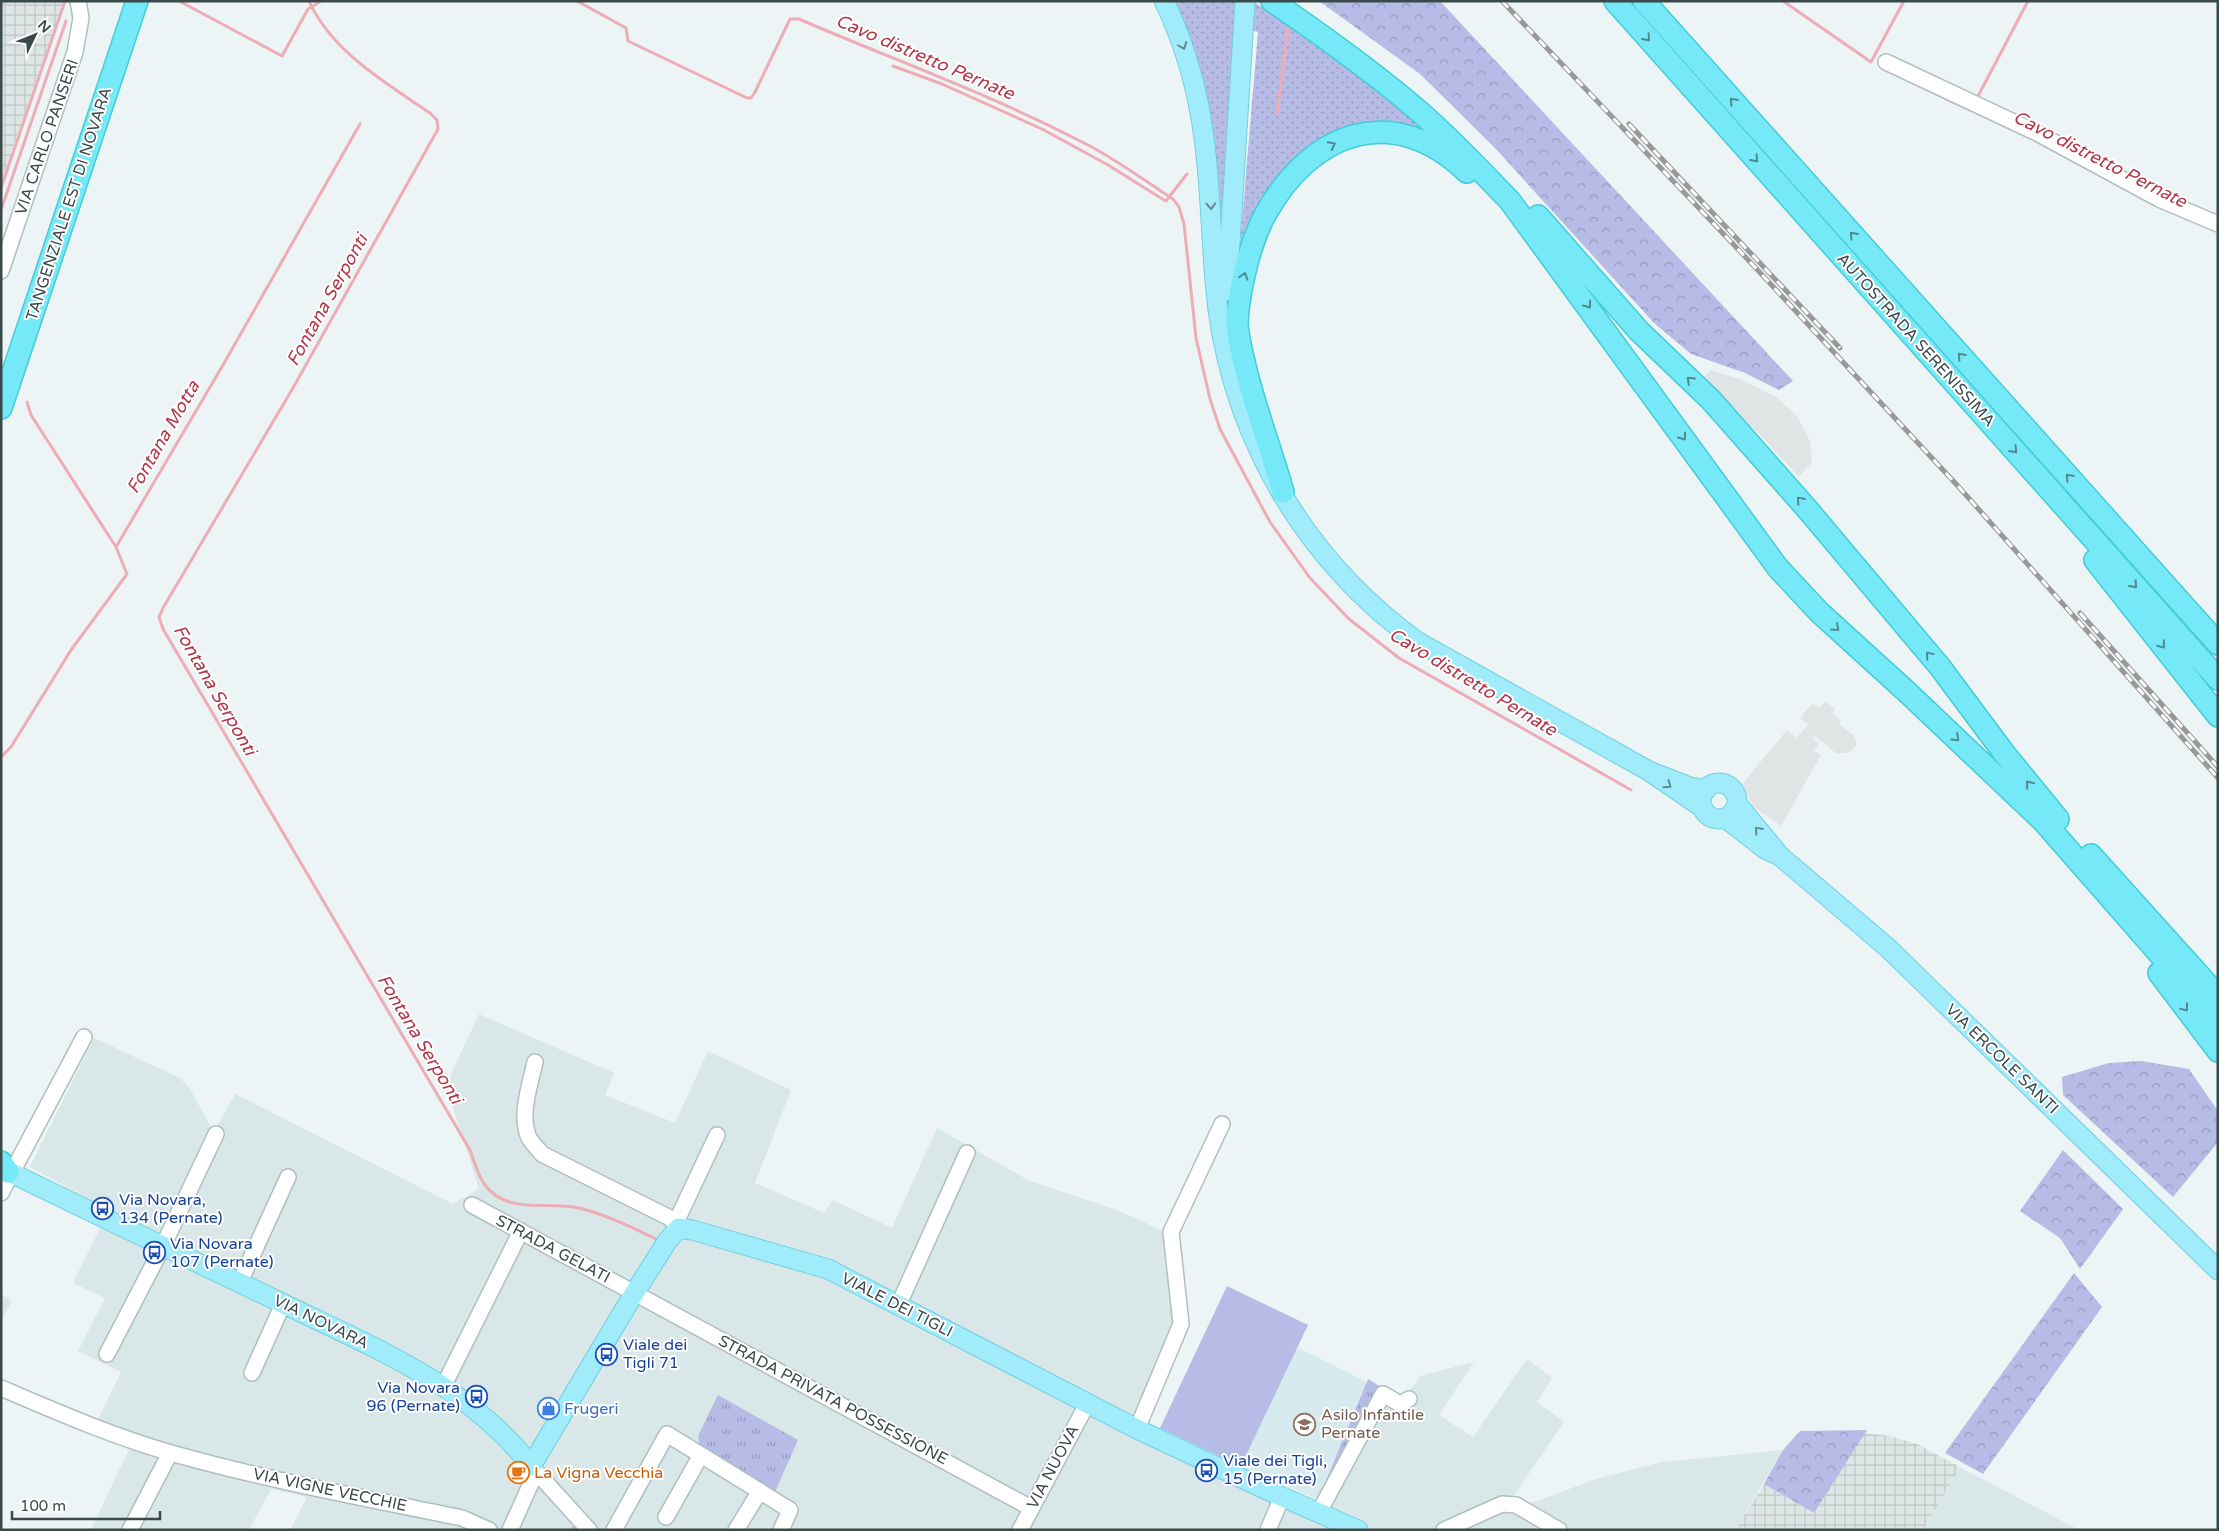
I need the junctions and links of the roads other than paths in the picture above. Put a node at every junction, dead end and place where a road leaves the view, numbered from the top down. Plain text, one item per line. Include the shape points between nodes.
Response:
1 (78, 1) edge
2 (122, 1) edge
3 (137, 1) edge
4 (1164, 1) edge
5 (1245, 1) edge
6 (1615, 1) edge
7 (1644, 1) edge
8 (1289, 6) edge
9 (1886, 62) dead end
10 (2218, 224) edge
11 (1560, 266) junction
12 (1, 271) edge
13 (1, 365) edge
14 (1, 408) edge
15 (2040, 479) junction
16 (1283, 492) junction
17 (2091, 502) junction
18 (2218, 626) edge
19 (2218, 644) edge
20 (2218, 679) edge
21 (2218, 716) edge
22 (1704, 798) junction
23 (1731, 811) junction
24 (2078, 852) junction
25 (2208, 997) edge
26 (2218, 1022) edge
27 (84, 1037) dead end
28 (2218, 1051) edge
29 (535, 1062) dead end
30 (1222, 1124) dead end
31 (216, 1134) dead end
32 (717, 1135) dead end
33 (967, 1153) dead end
34 (6, 1169) edge
35 (288, 1177) dead end
36 (1, 1193) edge
37 (472, 1205) dead end
38 (679, 1228) junction
39 (521, 1231) junction
40 (163, 1246) junction
41 (2218, 1270) edge
42 (240, 1282) junction
43 (635, 1292) junction
44 (283, 1304) junction
45 (898, 1306) junction
46 (107, 1354) dead end
47 (252, 1373) dead end
48 (443, 1387) junction
49 (1, 1388) edge
50 (1409, 1399) dead end
51 (1087, 1404) junction
52 (1137, 1429) junction
53 (170, 1453) junction
54 (701, 1455) junction
55 (532, 1461) junction
56 (760, 1491) junction
57 (1282, 1496) junction
58 (1031, 1508) junction
59 (1319, 1512) junction
60 (666, 1517) dead end
61 (130, 1530) edge
62 (489, 1530) edge
63 (510, 1530) edge
64 (589, 1530) edge
65 (614, 1530) edge
66 (736, 1530) edge
67 (781, 1530) edge
68 (1020, 1530) edge
69 (1268, 1530) edge
70 (1358, 1530) edge
71 (1444, 1530) edge
72 (1559, 1530) edge

1 - 12 street, VIA CARLO PANSERI via 81,18 76,52
2 - 13 highway, TANGENZIALE EST DI NOVARA
3 - 14 highway, TANGENZIALE EST DI NOVARA
4 -> 16 main road via 1187,56 1201,110 1221,337 1248,430
5 - 16 main road via 1227,260 1231,342 1244,401
6 -> 15 highway, AUTOSTRADA SERENISSIMA
17 -> 7 highway, AUTOSTRADA SERENISSIMA
8 - 11 highway via 1420,112 1458,147 1510,201
24 -> 8 highway via 2046,804 1940,668 1808,510 1711,400 1639,330 1493,163 1398,76
9 - 10 street via 2037,133 2159,199
16 -> 11 highway via 1251,394 1237,323 1242,279 1264,216 1307,162 1328,146 1355,134 1374,131 1415,140 1458,164
11 -> 24 highway via 1778,568 1819,612
15 -> 20 highway, AUTOSTRADA SERENISSIMA
15 -> 21 highway via 2074,534
16 - 22 main road via 1316,545 1336,569 1374,608 1418,642 1649,771 1690,787
17 - 18 highway via 2141,543
17 - 19 highway, AUTOSTRADA SERENISSIMA
22 - 23 main road via 1710,816
22 - 23 main road via 1714,784 1727,785 1734,791
23 - 41 main road, VIA ERCOLE SANTI via 1764,849 1780,856 1888,948
24 - 25 highway
24 -> 28 highway via 2107,906
25 - 26 highway
27 - 34 street
29 - 38 street via 525,1110 526,1127 542,1154 670,1218
30 - 52 street via 1172,1232 1181,1324
31 - 40 street
32 - 38 street via 678,1218
33 - 45 street
34 - 36 street
34 - 40 main road, VIA NOVARA
35 - 42 street
37 - 39 street, STRADA GELATI
38 - 43 main road
38 - 45 main road, VIALE DEI TIGLI via 828,1269
39 - 43 street, STRADA GELATI
39 - 48 street
40 - 42 main road, VIA NOVARA
40 - 46 street
42 - 44 main road, VIA NOVARA
43 - 55 main road
43 - 58 street, STRADA PRIVATA POSSESSIONE
44 - 47 street
44 - 48 main road, VIA NOVARA via 399,1360
45 - 51 main road, VIALE DEI TIGLI
48 - 55 main road, VIA NOVARA via 485,1418
49 - 53 street, VIA VIGNE VECCHIE via 93,1427
50 - 59 street via 1400,1404 1383,1394
51 - 52 main road, VIALE DEI TIGLI
51 - 58 street, VIA NUOVA
52 - 57 main road, VIALE DEI TIGLI
53 - 61 street
53 - 62 street, VIA VIGNE VECCHIE via 462,1518
54 - 56 street
54 - 60 street
54 - 65 street via 667,1434
55 - 63 street
55 - 64 street, VIA NOVARA
56 - 66 street
56 - 67 street via 790,1510
57 - 59 main road, VIALE DEI TIGLI
57 - 69 street
58 - 68 street, VIA NUOVA
59 - 70 main road, VIALE DEI TIGLI
71 - 72 street via 1502,1504 1516,1505

